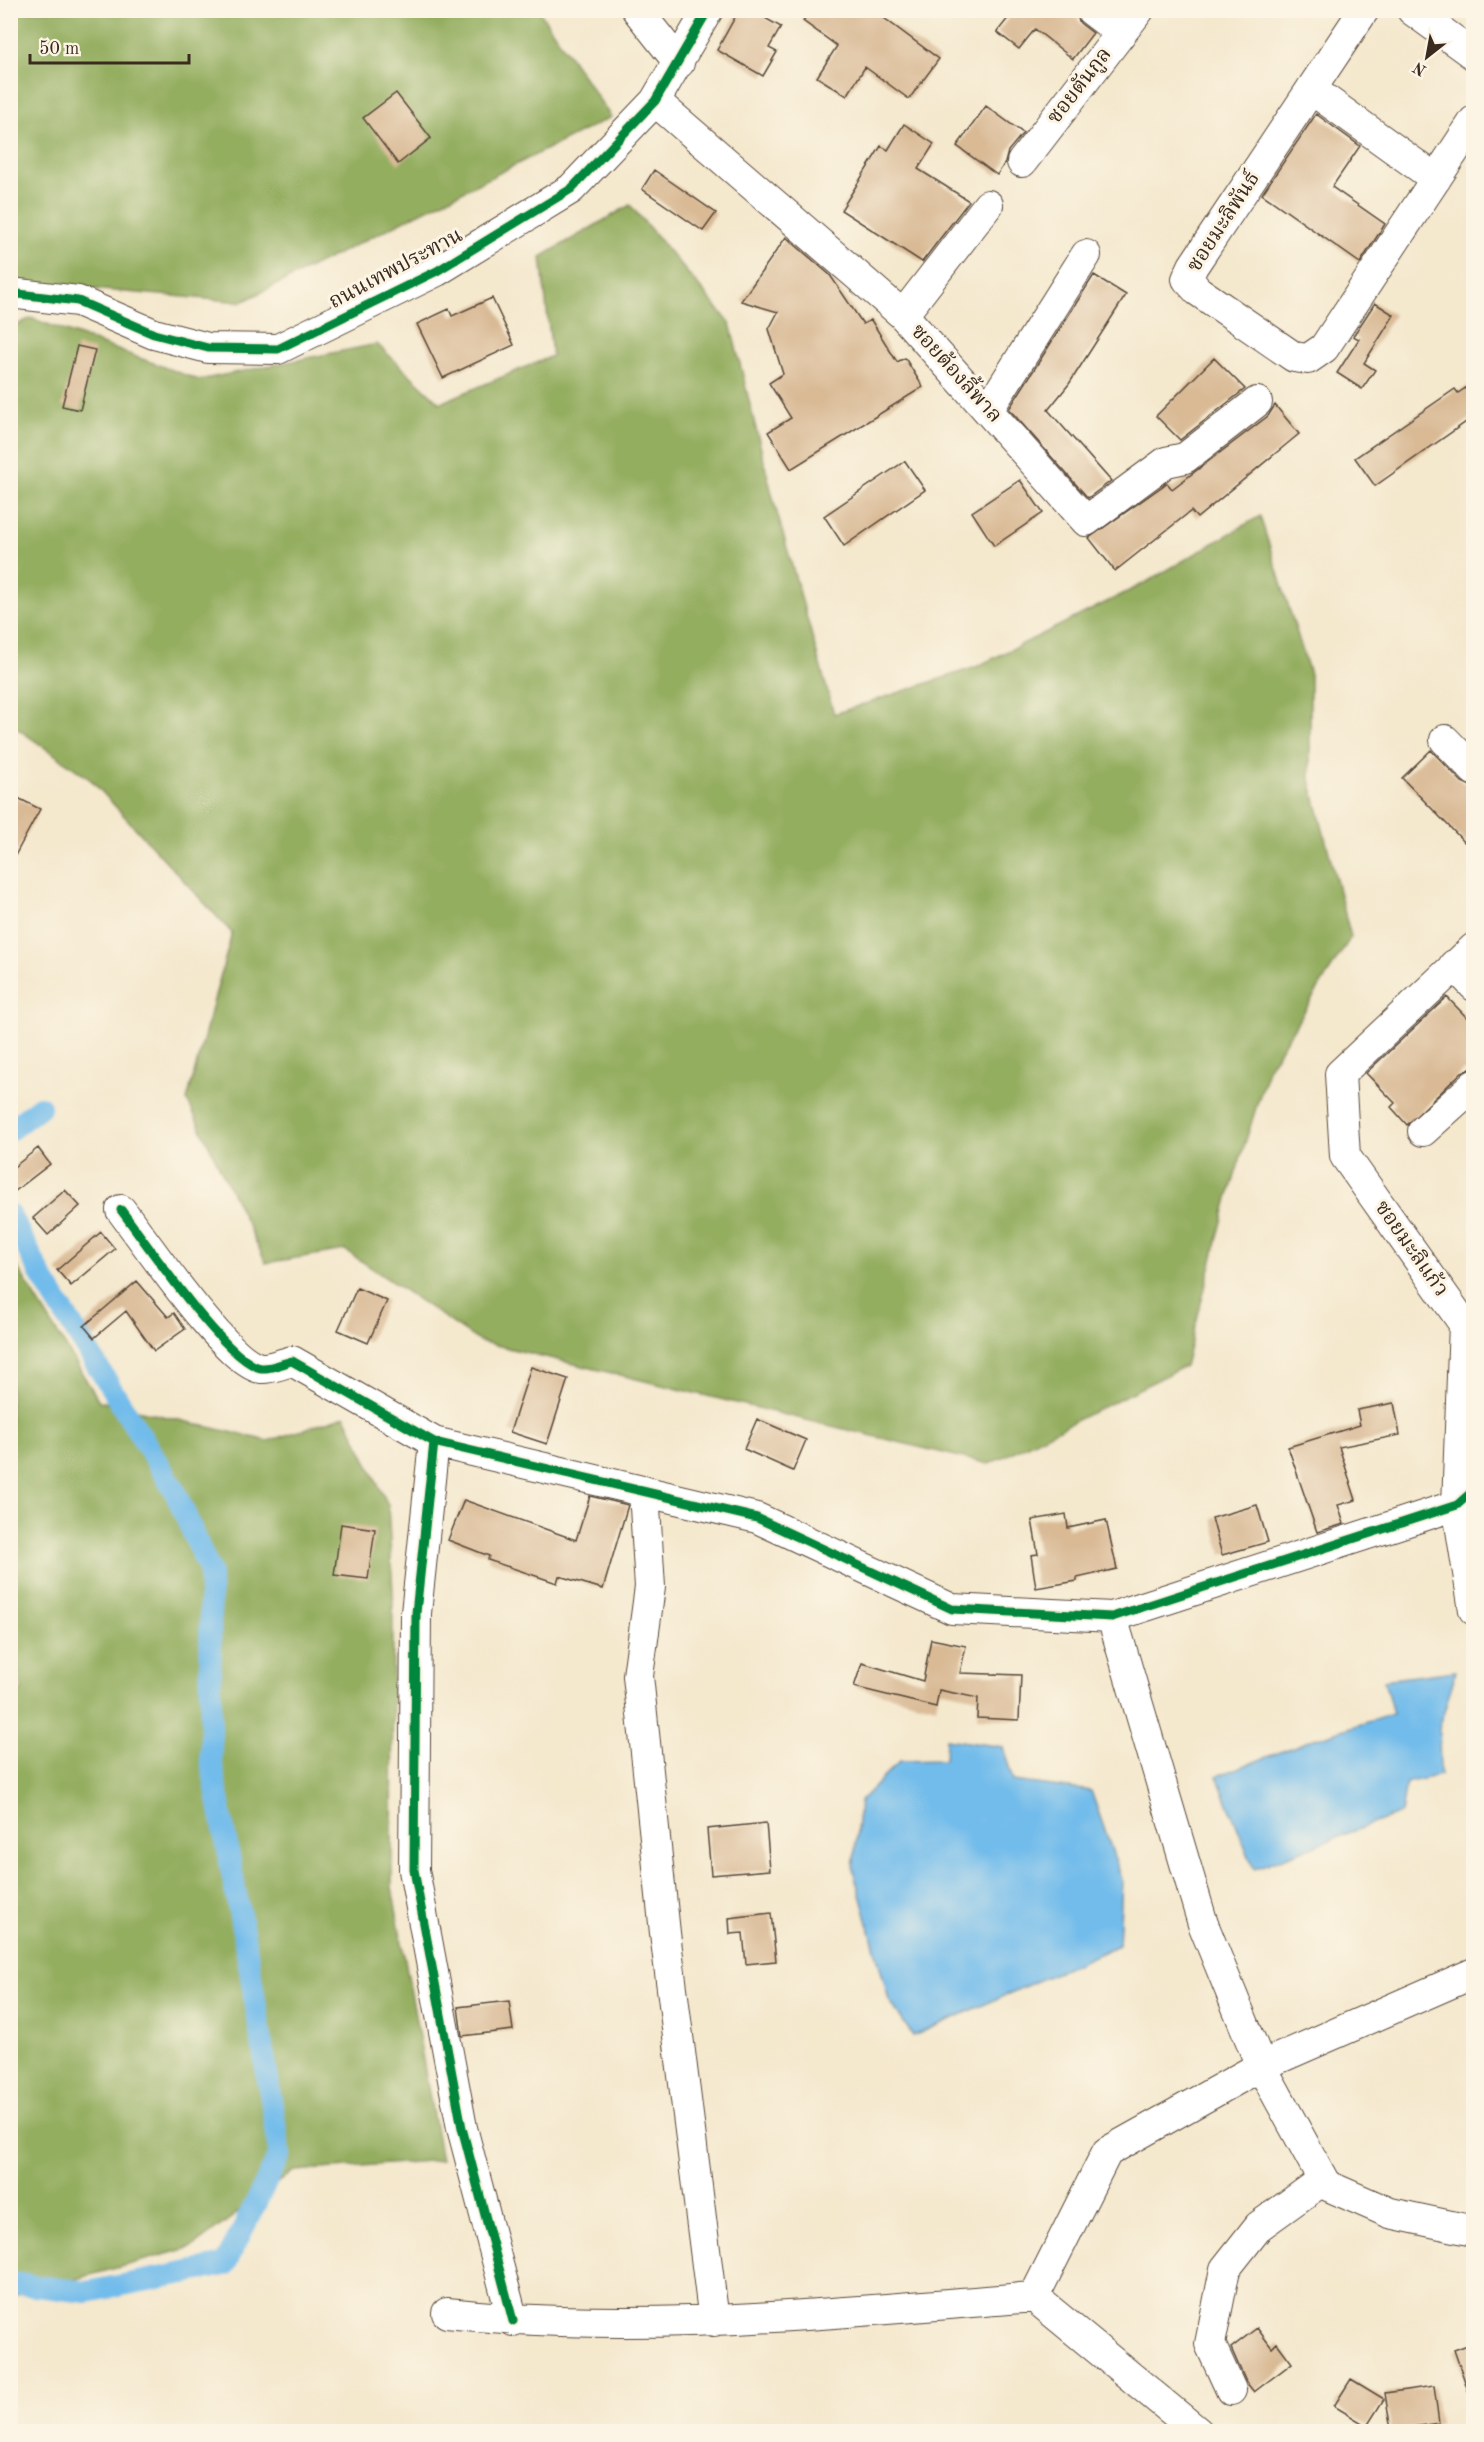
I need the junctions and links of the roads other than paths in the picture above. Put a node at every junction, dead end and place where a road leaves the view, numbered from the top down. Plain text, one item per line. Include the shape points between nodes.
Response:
1 (637, 10) edge
2 (708, 10) edge
3 (1091, 10) edge
4 (1364, 10) edge
5 (1412, 10) edge
6 (1130, 22) edge
7 (1473, 55) edge
8 (679, 63) junction
9 (1311, 89) junction
10 (655, 101) junction
11 (1473, 121) edge
12 (1022, 162) dead end
13 (1436, 179) junction
14 (988, 205) dead end
15 (1086, 255) dead end
16 (10, 293) edge
17 (903, 315) junction
18 (1257, 402) dead end
19 (988, 410) junction
20 (1445, 740) dead end
21 (1473, 770) edge
22 (1467, 966) edge
23 (1473, 1085) edge
24 (1423, 1131) dead end
25 (121, 1210) dead end
26 (434, 1442) junction
27 (644, 1491) junction
28 (1465, 1498) edge
29 (1473, 1610) edge
30 (1112, 1617) junction
31 (1473, 1973) edge
32 (1261, 2066) junction
33 (1323, 2180) junction
34 (1473, 2231) edge
35 (1034, 2297) junction
36 (447, 2313) dead end
37 (513, 2320) junction
38 (714, 2321) junction
39 (1231, 2390) dead end
40 (1198, 2432) edge

1 - 8 street
2 - 8 street, ถนนเทพประทาน
3 - 6 street
4 - 9 street, ซอยมะลิพันธ์
5 - 7 street
6 - 12 street, ซอยตันกูล
8 - 10 street, ถนนเทพประทาน
9 - 13 street
9 - 13 street, ซอยมะลิพันธ์ via 1193,266 1187,279 1198,291 1294,357 1308,359 1324,348
10 - 16 street, ถนนเทพประทาน via 571,189 437,271 278,349 208,348 154,334 78,301
10 - 17 street, ซอยต้องลี้พาล
11 - 13 street, ซอยมะลิพันธ์
14 - 17 street
15 - 19 street
17 - 19 street, ซอยต้องลี้พาล
18 - 19 street, ซอยต้องลี้พาล via 1185,458 1166,462 1086,521
20 - 21 street
22 - 28 street, ซอยมะลิแก้ว via 1340,1074 1345,1156 1464,1324
23 - 24 street
25 - 26 street via 205,1319 240,1357 261,1368 292,1361
26 - 27 street
26 - 37 street via 416,1613 414,1870 462,2128
27 - 30 street via 758,1518 952,1609
27 - 38 street via 650,1587 638,1676 665,1933
28 - 29 street, ซอยมะลิแก้ว
28 - 30 street
30 - 32 street via 1203,1924
31 - 32 street
32 - 33 street
32 - 35 street via 1107,2152
33 - 34 street via 1326,2185 1390,2213
33 - 39 street via 1259,2226 1225,2269 1210,2344
35 - 38 street
35 - 40 street
36 - 37 street
37 - 38 street

